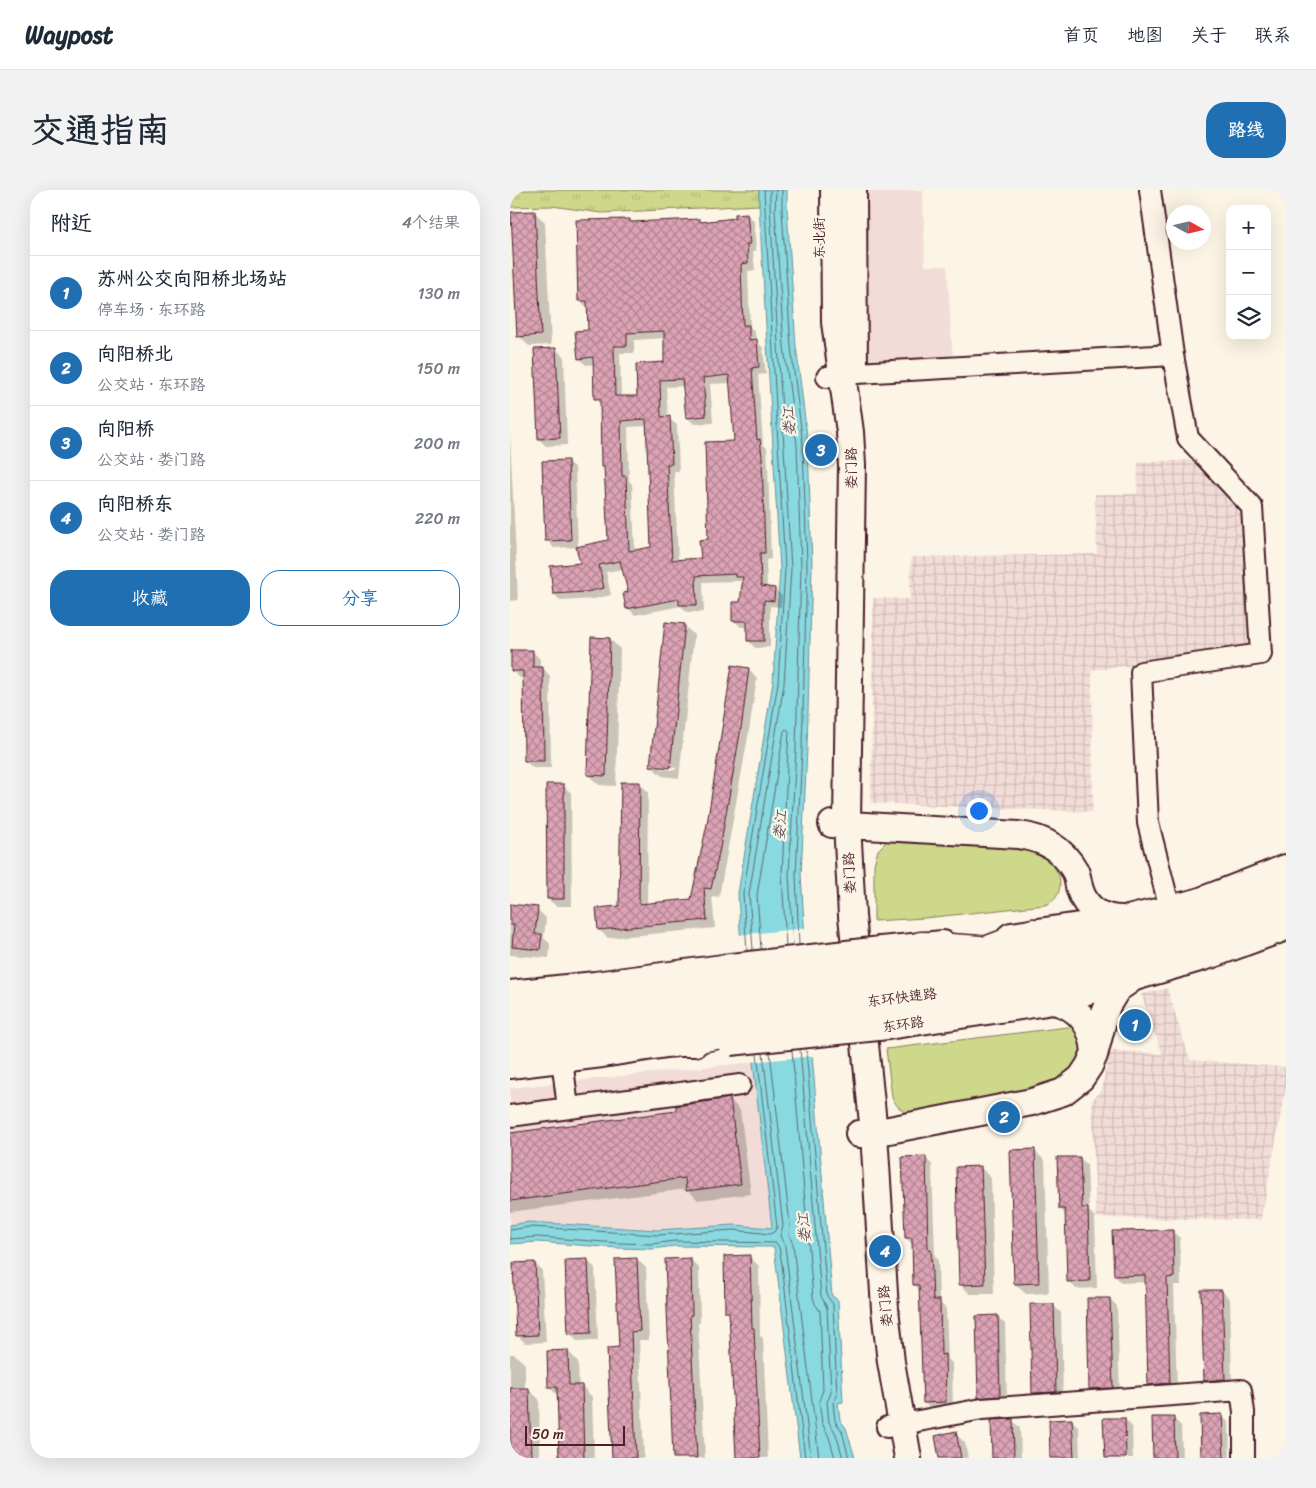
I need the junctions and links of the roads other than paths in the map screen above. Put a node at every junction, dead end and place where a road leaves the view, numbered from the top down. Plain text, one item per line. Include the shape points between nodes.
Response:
1 (819, 190) edge
2 (834, 190) edge
3 (856, 190) edge
4 (1150, 190) edge
5 (827, 286) junction
6 (1173, 356) junction
7 (842, 375) junction
8 (840, 823) junction
9 (1286, 868) edge
10 (1079, 887) junction
11 (1286, 891) edge
12 (1170, 909) junction
13 (1286, 911) edge
14 (1128, 919) junction
15 (1286, 927) edge
16 (1037, 944) junction
17 (921, 946) junction
18 (987, 951) junction
19 (943, 967) junction
20 (883, 975) junction
21 (724, 979) junction
22 (1132, 979) junction
23 (510, 994) edge
24 (1053, 1001) junction
25 (510, 1013) edge
26 (729, 1030) junction
27 (510, 1040) edge
28 (673, 1043) joint
29 (1095, 1052) junction
30 (562, 1059) junction
31 (510, 1065) edge
32 (740, 1085) dead end
33 (568, 1108) junction
34 (510, 1116) edge
35 (866, 1134) junction
36 (894, 1426) junction
37 (893, 1458) edge
38 (908, 1458) edge
39 (1244, 1458) edge

1 - 5 main road, 东北街
2 - 5 main road, 东北街
3 - 7 street
4 - 6 street
5 - 7 main road, 娄门路 via 820,323
6 - 7 street
6 - 12 street via 1188,438 1252,507 1261,654 1141,672 1148,823
7 - 8 main road, 娄门路 via 835,434
8 - 10 main road via 1036,838 1049,843 1065,856 1075,872
8 - 35 main road, 娄门路 via 836,911
9 - 12 main road via 1198,902
10 - 14 main road via 1095,912 1110,918
10 - 16 main road via 1068,914
11 - 16 highway, 东环快速路 via 1184,923
12 - 14 main road
13 - 20 highway, 东环快速路 via 1171,947 1081,970 994,985
14 - 16 main road
15 - 22 main road, 东环路
16 - 17 main road
16 - 18 highway
16 - 19 highway, 东环快速路
17 - 18 highway
17 - 20 main road
18 - 19 highway
19 - 20 highway, 东环快速路
20 - 21 highway, 东环快速路, bridge
20 - 26 highway, 东环快速路, bridge via 819,1007
21 - 23 main road via 595,985
21 - 25 highway, 东环快速路 via 596,1006
22 - 24 main road, 东环路
22 - 29 main road via 1110,998
24 - 26 main road, 东环路, bridge via 888,1026
24 - 29 main road via 1067,1005 1084,1018 1091,1031
26 - 27 highway, 东环快速路
26 - 28 highway
28 - 30 main road
29 - 35 main road via 1081,1078 1053,1096
30 - 31 main road
30 - 33 street
32 - 33 street
33 - 34 street
35 - 36 main road, 娄门路 via 872,1330
36 - 37 main road, 娄门路
36 - 38 main road, 娄门路
36 - 39 street via 982,1409 1241,1390

